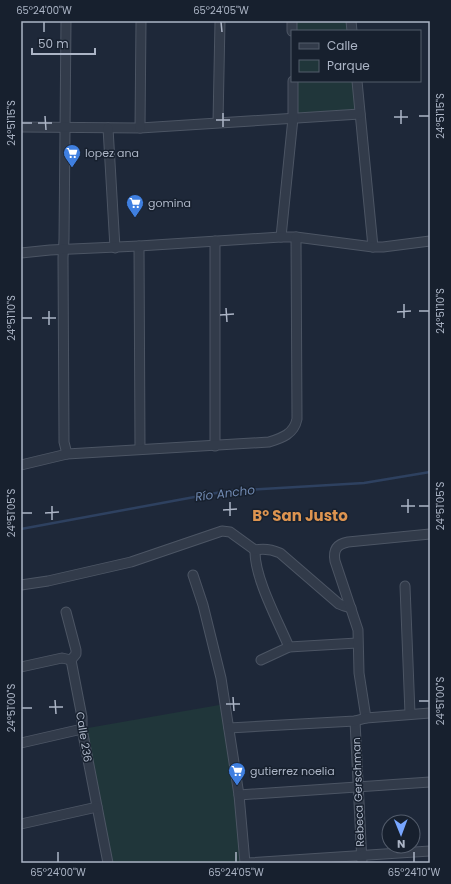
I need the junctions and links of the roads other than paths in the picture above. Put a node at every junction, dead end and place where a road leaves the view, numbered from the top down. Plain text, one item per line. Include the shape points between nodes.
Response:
1 (66, 21) edge
2 (141, 21) edge
3 (220, 21) edge
4 (293, 82) edge
5 (357, 82) edge
6 (360, 114) junction
7 (293, 118) junction
8 (218, 122) junction
9 (21, 127) edge
10 (64, 127) junction
11 (108, 128) junction
12 (140, 128) junction
13 (281, 237) junction
14 (296, 237) junction
15 (215, 241) junction
16 (430, 241) edge
17 (139, 246) junction
18 (372, 247) junction
19 (115, 248) junction
20 (64, 249) junction
21 (21, 253) edge
22 (215, 446) junction
23 (140, 449) junction
24 (67, 454) junction
25 (21, 465) edge
26 (430, 534) edge
27 (254, 550) junction
28 (193, 575) dead end
29 (21, 585) edge
30 (405, 586) dead end
31 (351, 608) junction
32 (66, 612) dead end
33 (357, 643) junction
34 (289, 647) junction
35 (71, 660) junction
36 (261, 660) dead end
37 (21, 667) edge
38 (430, 713) edge
39 (410, 714) junction
40 (366, 718) junction
41 (355, 721) junction
42 (229, 728) junction
43 (82, 729) junction
44 (21, 743) edge
45 (430, 782) edge
46 (358, 787) junction
47 (239, 795) junction
48 (97, 808) junction
49 (21, 824) edge
50 (430, 851) edge
51 (361, 859) edge
52 (108, 863) edge
53 (246, 863) edge

1 - 10 street
2 - 12 street
3 - 8 street
4 - 7 street
5 - 6 street
6 - 7 street
6 - 18 street
7 - 8 street
7 - 13 street
8 - 12 street
9 - 10 street
10 - 11 street
10 - 20 street
11 - 12 street
11 - 19 street
13 - 14 street
13 - 15 street
14 - 18 street
14 - 22 street via 296,425 280,439 269,442
15 - 17 street
15 - 22 street
16 - 18 street
17 - 19 street
17 - 23 street
19 - 20 street
20 - 21 street
20 - 24 street via 64,442
22 - 23 street
23 - 24 street
24 - 25 street
26 - 31 street via 338,545 335,561
27 - 29 street via 230,532 222,531 131,562
27 - 31 street via 264,548 280,553 339,604
27 - 34 street via 255,565
28 - 42 street via 221,678
30 - 39 street
31 - 33 street via 358,630
32 - 35 street, Calle 236 via 76,650
33 - 34 street
33 - 40 street via 359,678
34 - 36 street
35 - 37 street via 62,658
35 - 43 street, Calle 236
38 - 39 street
39 - 40 street
40 - 41 street
41 - 42 street
41 - 46 street, Rebeca Gerschman
42 - 47 street
43 - 44 street
43 - 48 street, Calle 236
45 - 46 street
46 - 47 street
46 - 51 street, Rebeca Gerschman
47 - 53 street
48 - 49 street
48 - 52 street, Calle 236
50 - 51 street
51 - 53 street

